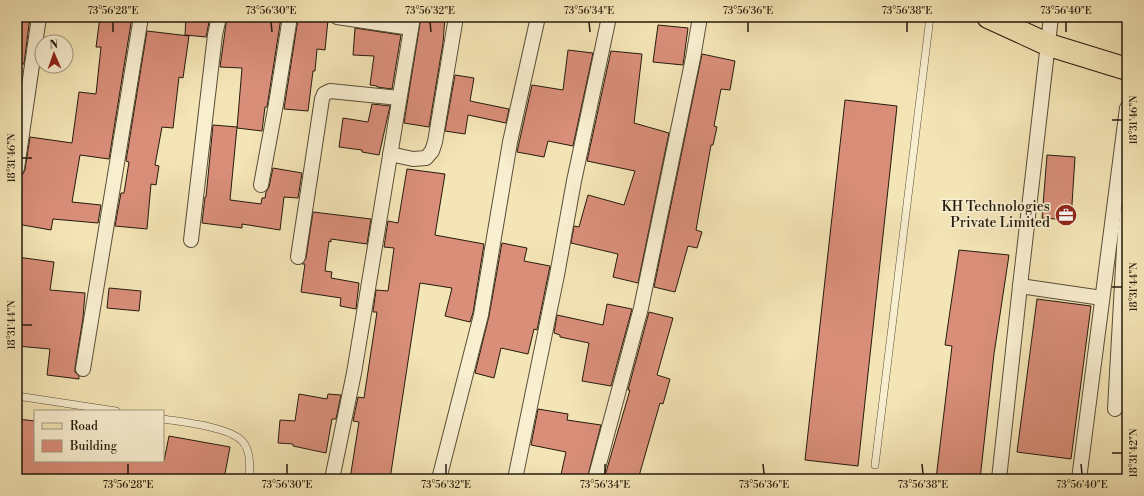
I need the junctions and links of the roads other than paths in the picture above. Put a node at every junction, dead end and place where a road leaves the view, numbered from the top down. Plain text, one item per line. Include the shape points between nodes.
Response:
1 (39, 17) edge
2 (141, 17) edge
3 (219, 17) edge
4 (290, 17) edge
5 (337, 17) edge
6 (456, 17) edge
7 (538, 17) edge
8 (609, 17) edge
9 (700, 17) edge
10 (930, 17) edge
11 (1051, 17) edge
12 (992, 18) edge
13 (412, 22) edge
14 (1049, 45) junction
15 (1127, 69) edge
16 (400, 98) junction
17 (1127, 108) edge
18 (390, 154) junction
19 (17, 168) edge
20 (261, 185) dead end
21 (1127, 214) edge
22 (1126, 231) edge
23 (191, 240) dead end
24 (298, 257) dead end
25 (1020, 286) junction
26 (1102, 298) junction
27 (83, 369) dead end
28 (17, 396) edge
29 (1115, 409) dead end
30 (109, 410) edge
31 (164, 419) edge
32 (875, 465) dead end
33 (249, 479) edge
34 (332, 479) edge
35 (439, 479) edge
36 (515, 479) edge
37 (595, 479) edge
38 (999, 479) edge
39 (1079, 479) edge

1 - 19 street
2 - 27 street
3 - 23 street
4 - 20 street
5 - 13 street
6 - 18 street via 432,152 426,158 413,159
7 - 35 street via 510,142 480,315
8 - 36 street
9 - 37 street via 641,308
10 - 32 lane
11 - 14 street
12 - 14 main road
13 - 16 street
14 - 15 main road
14 - 25 street
16 - 18 street
16 - 24 street via 342,92 324,94
17 - 26 street
18 - 34 street via 354,373
21 - 22 street
22 - 29 street
25 - 26 street
25 - 38 street
26 - 39 street
28 - 30 lane
31 - 33 lane via 210,427 233,434 242,440 248,450

